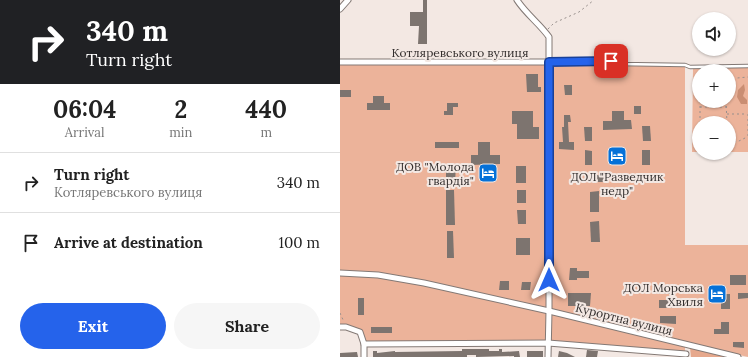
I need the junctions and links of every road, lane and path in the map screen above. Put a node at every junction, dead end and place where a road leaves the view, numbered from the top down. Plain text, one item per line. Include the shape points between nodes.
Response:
1 (348, 0) edge
2 (516, 0) edge
3 (594, 0) edge
4 (340, 9) edge
5 (545, 32) junction
6 (340, 62) edge
7 (549, 62) junction
8 (748, 66) edge
9 (748, 77) edge
10 (736, 79) edge
11 (726, 108) edge
12 (727, 114) joint
13 (748, 114) edge
14 (748, 136) edge
15 (736, 142) edge
16 (340, 274) edge
17 (549, 311) junction
18 (340, 313) edge
19 (343, 327) edge
20 (548, 343) junction
21 (364, 344) junction
22 (685, 344) junction
23 (686, 356) edge
24 (364, 357) edge
25 (548, 357) edge
26 (738, 357) edge

1 - 4 street
2 - 5 street
3 - 5 path via 579,12 554,23
5 - 7 street via 549,38
6 - 7 street, Котляревського вулиця
7 - 8 lane, Котляревського вулиця via 611,61 620,64 690,67
7 - 17 street
9 - 10 path
11 - 12 path
12 - 13 path
13 - 14 path
14 - 15 path
16 - 17 street, Курортна вулиця via 378,275
17 - 20 street
17 - 22 street, Курортна вулиця
18 - 19 path
19 - 21 street via 360,332
20 - 21 street, Курортна вулиця
20 - 23 street, Курортна вулиця
20 - 25 street
21 - 24 street
22 - 23 street
22 - 26 street, Курортна вулиця

